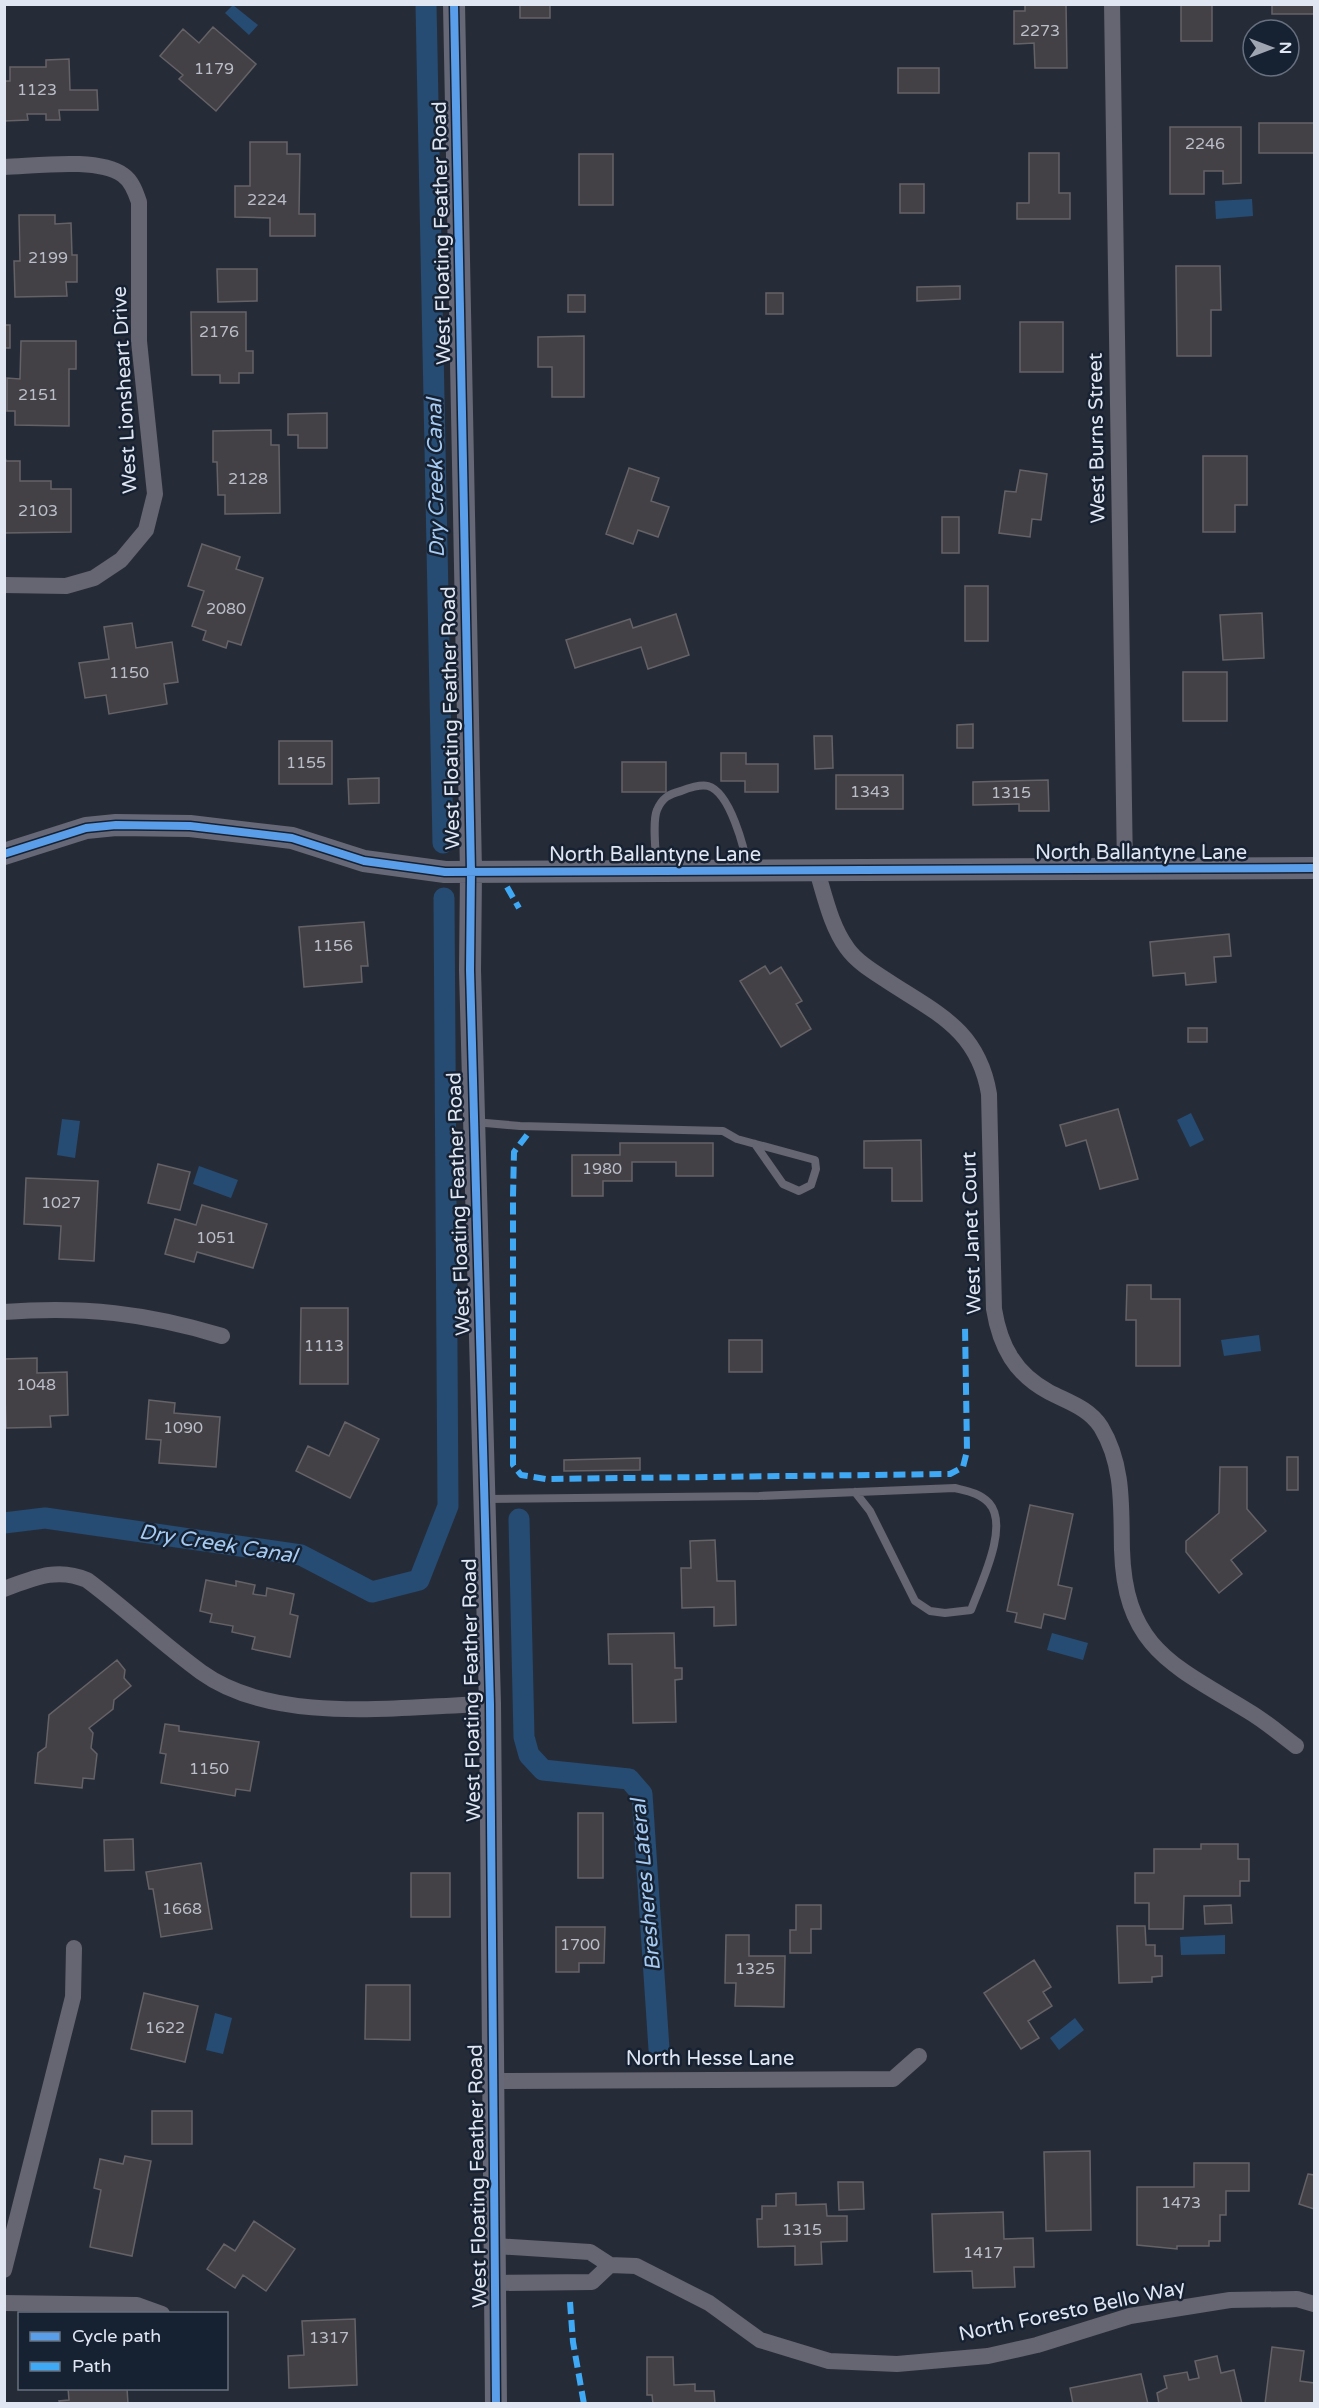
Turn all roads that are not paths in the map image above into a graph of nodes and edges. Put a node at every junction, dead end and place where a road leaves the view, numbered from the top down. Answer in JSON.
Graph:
{"nodes":[{"id":1,"x":454,"y":4,"type":"edge"},
{"id":2,"x":1112,"y":4,"type":"edge"},
{"id":3,"x":4,"y":167,"type":"edge"},
{"id":4,"x":4,"y":585,"type":"edge"},
{"id":5,"x":4,"y":855,"type":"edge"},
{"id":6,"x":1314,"y":868,"type":"edge"},
{"id":7,"x":1125,"y":870,"type":"junction"},
{"id":8,"x":748,"y":871,"type":"junction"},
{"id":9,"x":817,"y":871,"type":"junction"},
{"id":10,"x":471,"y":872,"type":"junction"},
{"id":11,"x":657,"y":872,"type":"junction"},
{"id":12,"x":474,"y":1122,"type":"junction"},
{"id":13,"x":755,"y":1144,"type":"junction"},
{"id":14,"x":4,"y":1312,"type":"edge"},
{"id":15,"x":222,"y":1336,"type":"dead end"},
{"id":16,"x":855,"y":1492,"type":"junction"},
{"id":17,"x":484,"y":1499,"type":"junction"},
{"id":18,"x":4,"y":1589,"type":"edge"},
{"id":19,"x":490,"y":1704,"type":"junction"},
{"id":20,"x":1296,"y":1746,"type":"dead end"},
{"id":21,"x":74,"y":1948,"type":"dead end"},
{"id":22,"x":919,"y":2056,"type":"dead end"},
{"id":23,"x":492,"y":2081,"type":"junction"},
{"id":24,"x":496,"y":2246,"type":"junction"},
{"id":25,"x":610,"y":2265,"type":"junction"},
{"id":26,"x":4,"y":2270,"type":"edge"},
{"id":27,"x":496,"y":2283,"type":"junction"},
{"id":28,"x":4,"y":2303,"type":"edge"},
{"id":29,"x":1314,"y":2304,"type":"edge"},
{"id":30,"x":159,"y":2312,"type":"edge"},
{"id":31,"x":496,"y":2403,"type":"edge"}],
"edges":[{"from":1,"to":10,"type":"main road","name":"West Floating Feather Road"},
{"from":2,"to":7,"type":"street","name":"West Burns Street"},
{"from":3,"to":4,"type":"street","name":"West Lionsheart Drive"},
{"from":5,"to":10,"type":"main road","name":"North Ballantyne Lane"},
{"from":6,"to":7,"type":"main road","name":"North Ballantyne Lane"},
{"from":7,"to":9,"type":"main road","name":"North Ballantyne Lane"},
{"from":8,"to":9,"type":"main road","name":"North Ballantyne Lane"},
{"from":8,"to":11,"type":"main road","name":"North Ballantyne Lane"},
{"from":8,"to":11,"type":"lane"},
{"from":9,"to":20,"type":"street","name":"West Janet Court"},
{"from":10,"to":11,"type":"main road","name":"North Ballantyne Lane"},
{"from":10,"to":12,"type":"main road","name":"West Floating Feather Road"},
{"from":12,"to":13,"type":"lane"},
{"from":12,"to":17,"type":"main road","name":"West Floating Feather Road"},
{"from":13,"to":13,"type":"lane"},
{"from":14,"to":15,"type":"street"},
{"from":16,"to":16,"type":"lane"},
{"from":16,"to":17,"type":"lane"},
{"from":17,"to":19,"type":"main road","name":"West Floating Feather Road"},
{"from":18,"to":19,"type":"street"},
{"from":19,"to":23,"type":"main road","name":"West Floating Feather Road"},
{"from":21,"to":26,"type":"street"},
{"from":22,"to":23,"type":"street","name":"North Hesse Lane"},
{"from":23,"to":24,"type":"main road","name":"West Floating Feather Road"},
{"from":24,"to":25,"type":"street","name":"North Foresto Bello Way"},
{"from":24,"to":27,"type":"main road","name":"West Floating Feather Road"},
{"from":25,"to":27,"type":"street"},
{"from":25,"to":29,"type":"street","name":"North Foresto Bello Way"},
{"from":27,"to":31,"type":"main road","name":"West Floating Feather Road"},
{"from":28,"to":30,"type":"street"}]}
